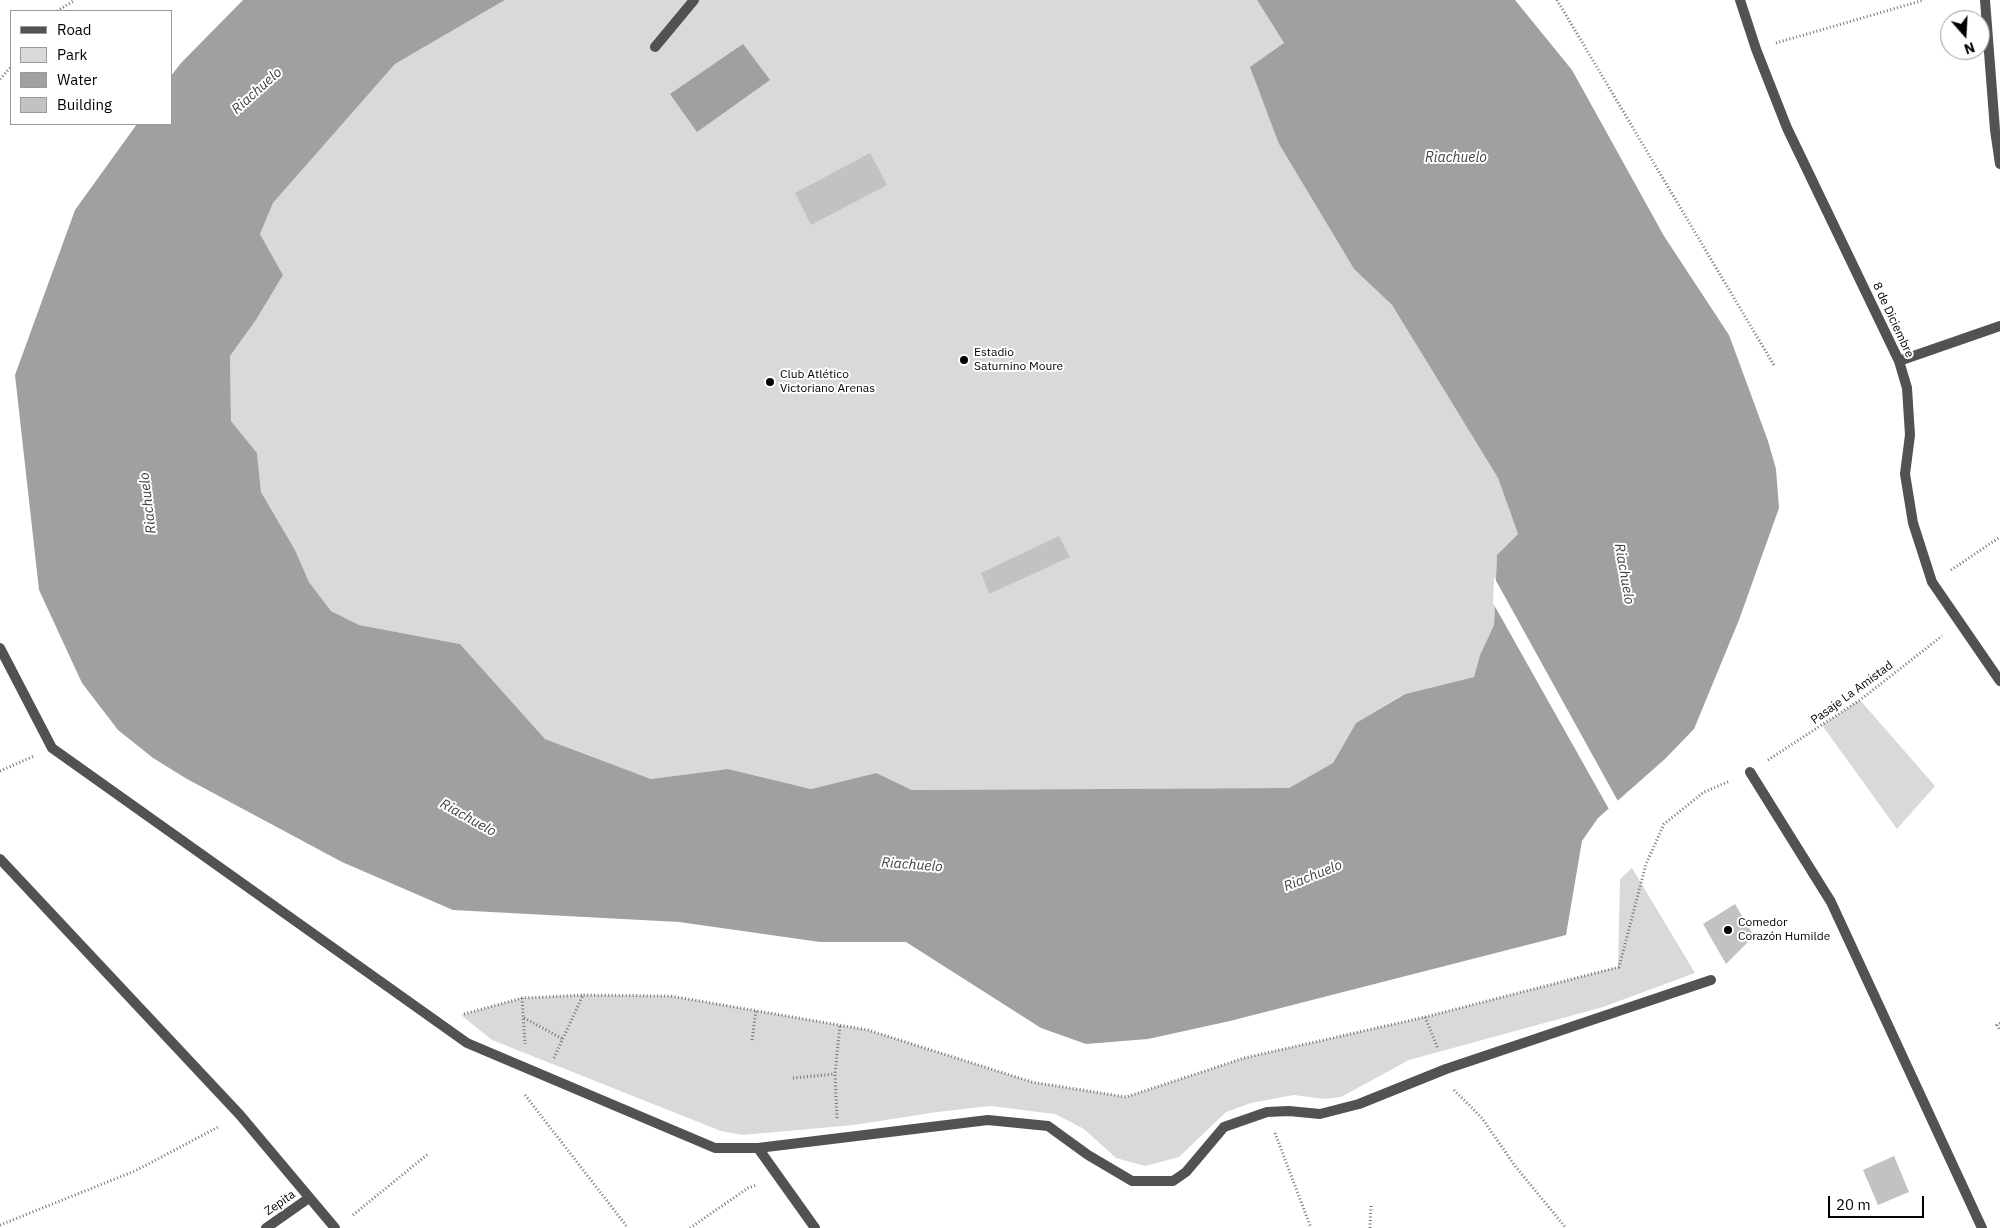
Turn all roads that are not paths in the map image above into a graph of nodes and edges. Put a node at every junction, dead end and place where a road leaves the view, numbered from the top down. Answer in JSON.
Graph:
{"nodes":[{"id":1,"x":694,"y":0,"type":"edge"},
{"id":2,"x":1740,"y":0,"type":"edge"},
{"id":3,"x":1985,"y":0,"type":"edge"},
{"id":4,"x":655,"y":47,"type":"dead end"},
{"id":5,"x":2000,"y":164,"type":"edge"},
{"id":6,"x":2000,"y":326,"type":"edge"},
{"id":7,"x":1899,"y":361,"type":"junction"},
{"id":8,"x":0,"y":648,"type":"edge"},
{"id":9,"x":2000,"y":681,"type":"edge"},
{"id":10,"x":1750,"y":772,"type":"road end"},
{"id":11,"x":0,"y":859,"type":"edge"},
{"id":12,"x":1711,"y":980,"type":"dead end"},
{"id":13,"x":758,"y":1148,"type":"junction"},
{"id":14,"x":309,"y":1198,"type":"junction"},
{"id":15,"x":266,"y":1228,"type":"edge"},
{"id":16,"x":335,"y":1228,"type":"edge"},
{"id":17,"x":815,"y":1228,"type":"edge"},
{"id":18,"x":1982,"y":1228,"type":"edge"}],
"edges":[{"from":1,"to":4,"type":"street"},
{"from":2,"to":7,"type":"street","name":"8 de Diciembre"},
{"from":3,"to":5,"type":"street"},
{"from":6,"to":7,"type":"street"},
{"from":7,"to":9,"type":"street","name":"8 de Diciembre"},
{"from":8,"to":13,"type":"street"},
{"from":10,"to":18,"type":"street"},
{"from":11,"to":14,"type":"street"},
{"from":12,"to":13,"type":"street"},
{"from":13,"to":17,"type":"street"},
{"from":14,"to":15,"type":"street","name":"Zepita"},
{"from":14,"to":16,"type":"street"}]}
